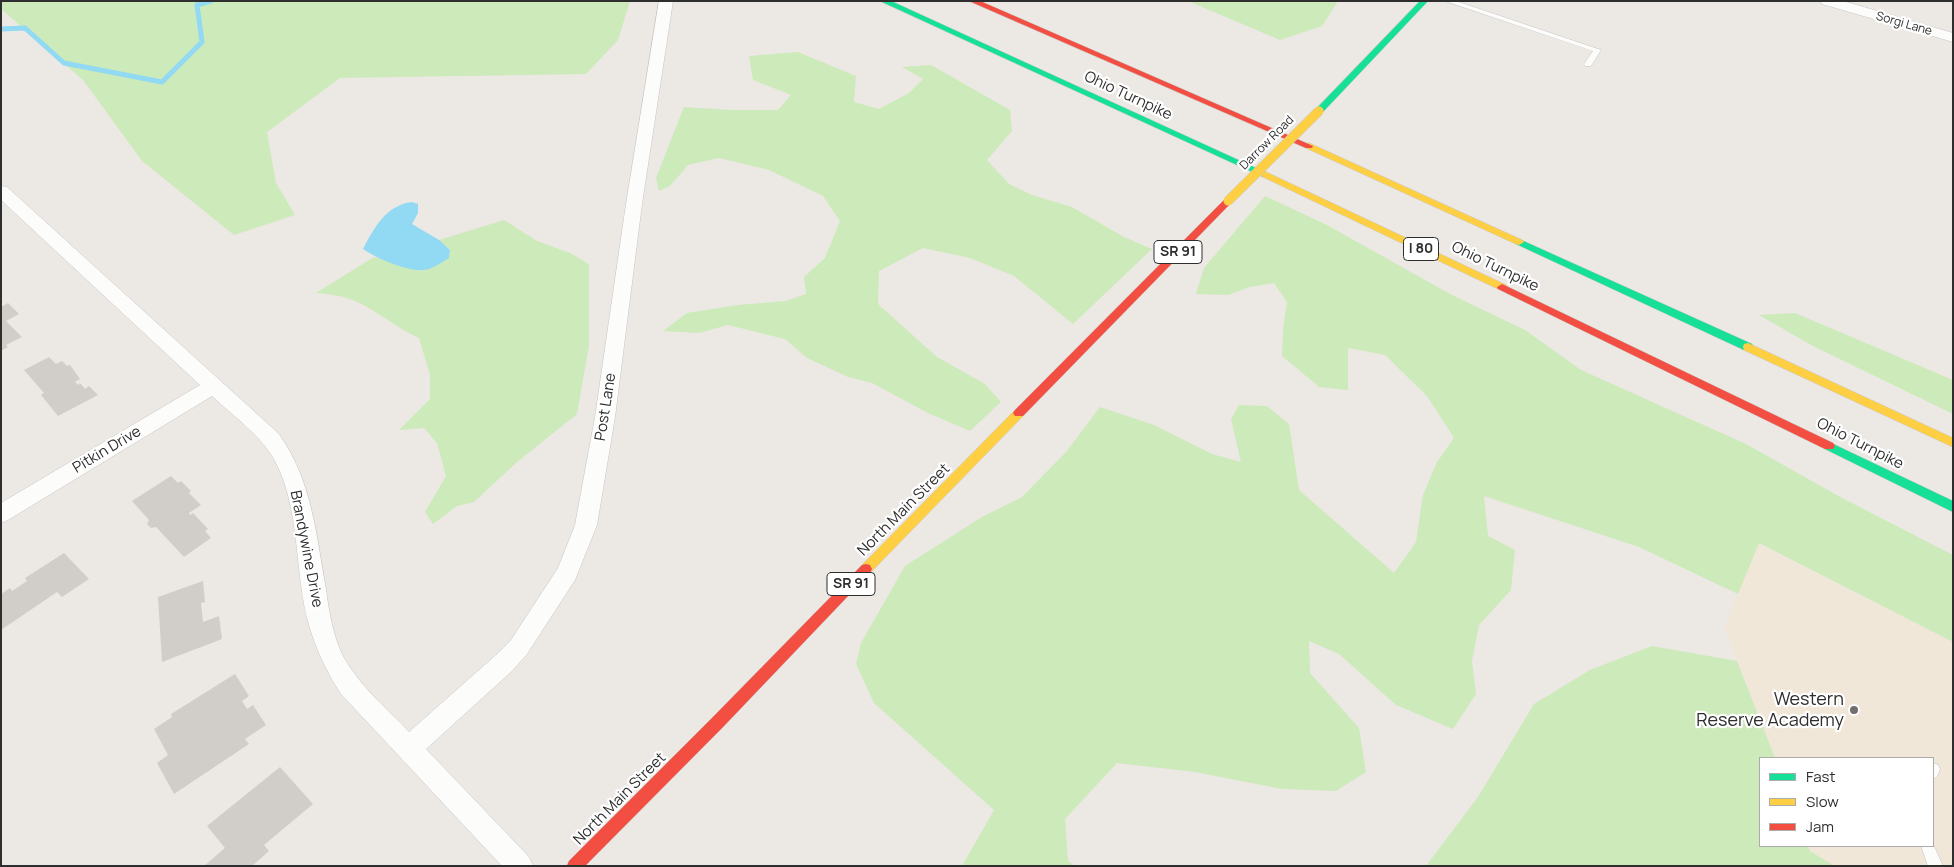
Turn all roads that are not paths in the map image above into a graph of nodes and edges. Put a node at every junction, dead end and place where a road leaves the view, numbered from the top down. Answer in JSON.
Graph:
{"nodes":[{"id":1,"x":666,"y":1,"type":"edge"},
{"id":2,"x":884,"y":1,"type":"edge"},
{"id":3,"x":973,"y":1,"type":"edge"},
{"id":4,"x":1424,"y":1,"type":"edge"},
{"id":5,"x":1448,"y":1,"type":"edge"},
{"id":6,"x":1827,"y":1,"type":"edge"},
{"id":7,"x":1953,"y":38,"type":"edge"},
{"id":8,"x":1588,"y":64,"type":"dead end"},
{"id":9,"x":1,"y":191,"type":"edge"},
{"id":10,"x":1127,"y":302,"type":"joint"},
{"id":11,"x":213,"y":386,"type":"junction"},
{"id":12,"x":1953,"y":443,"type":"edge"},
{"id":13,"x":1953,"y":508,"type":"edge"},
{"id":14,"x":1,"y":514,"type":"edge"},
{"id":15,"x":408,"y":749,"type":"junction"},
{"id":16,"x":1927,"y":847,"type":"edge"},
{"id":17,"x":520,"y":866,"type":"edge"},
{"id":18,"x":574,"y":866,"type":"edge"},
{"id":19,"x":1936,"y":866,"type":"edge"}],
"edges":[{"from":1,"to":15,"type":"street","name":"Post Lane"},
{"from":2,"to":13,"type":"main road","name":"Ohio Turnpike","number":"I 80"},
{"from":3,"to":12,"type":"main road","name":"Ohio Turnpike"},
{"from":4,"to":10,"type":"main road","name":"Darrow Road","number":"SR 91","bridge":true},
{"from":5,"to":8,"type":"lane"},
{"from":6,"to":7,"type":"street","name":"Sorgi Lane"},
{"from":9,"to":11,"type":"street","name":"Brandywine Drive"},
{"from":10,"to":18,"type":"main road","name":"North Main Street","number":"SR 91"},
{"from":11,"to":14,"type":"street","name":"Pitkin Drive"},
{"from":11,"to":15,"type":"street","name":"Brandywine Drive"},
{"from":15,"to":17,"type":"street","name":"Brandywine Drive"},
{"from":16,"to":19,"type":"lane"}]}
